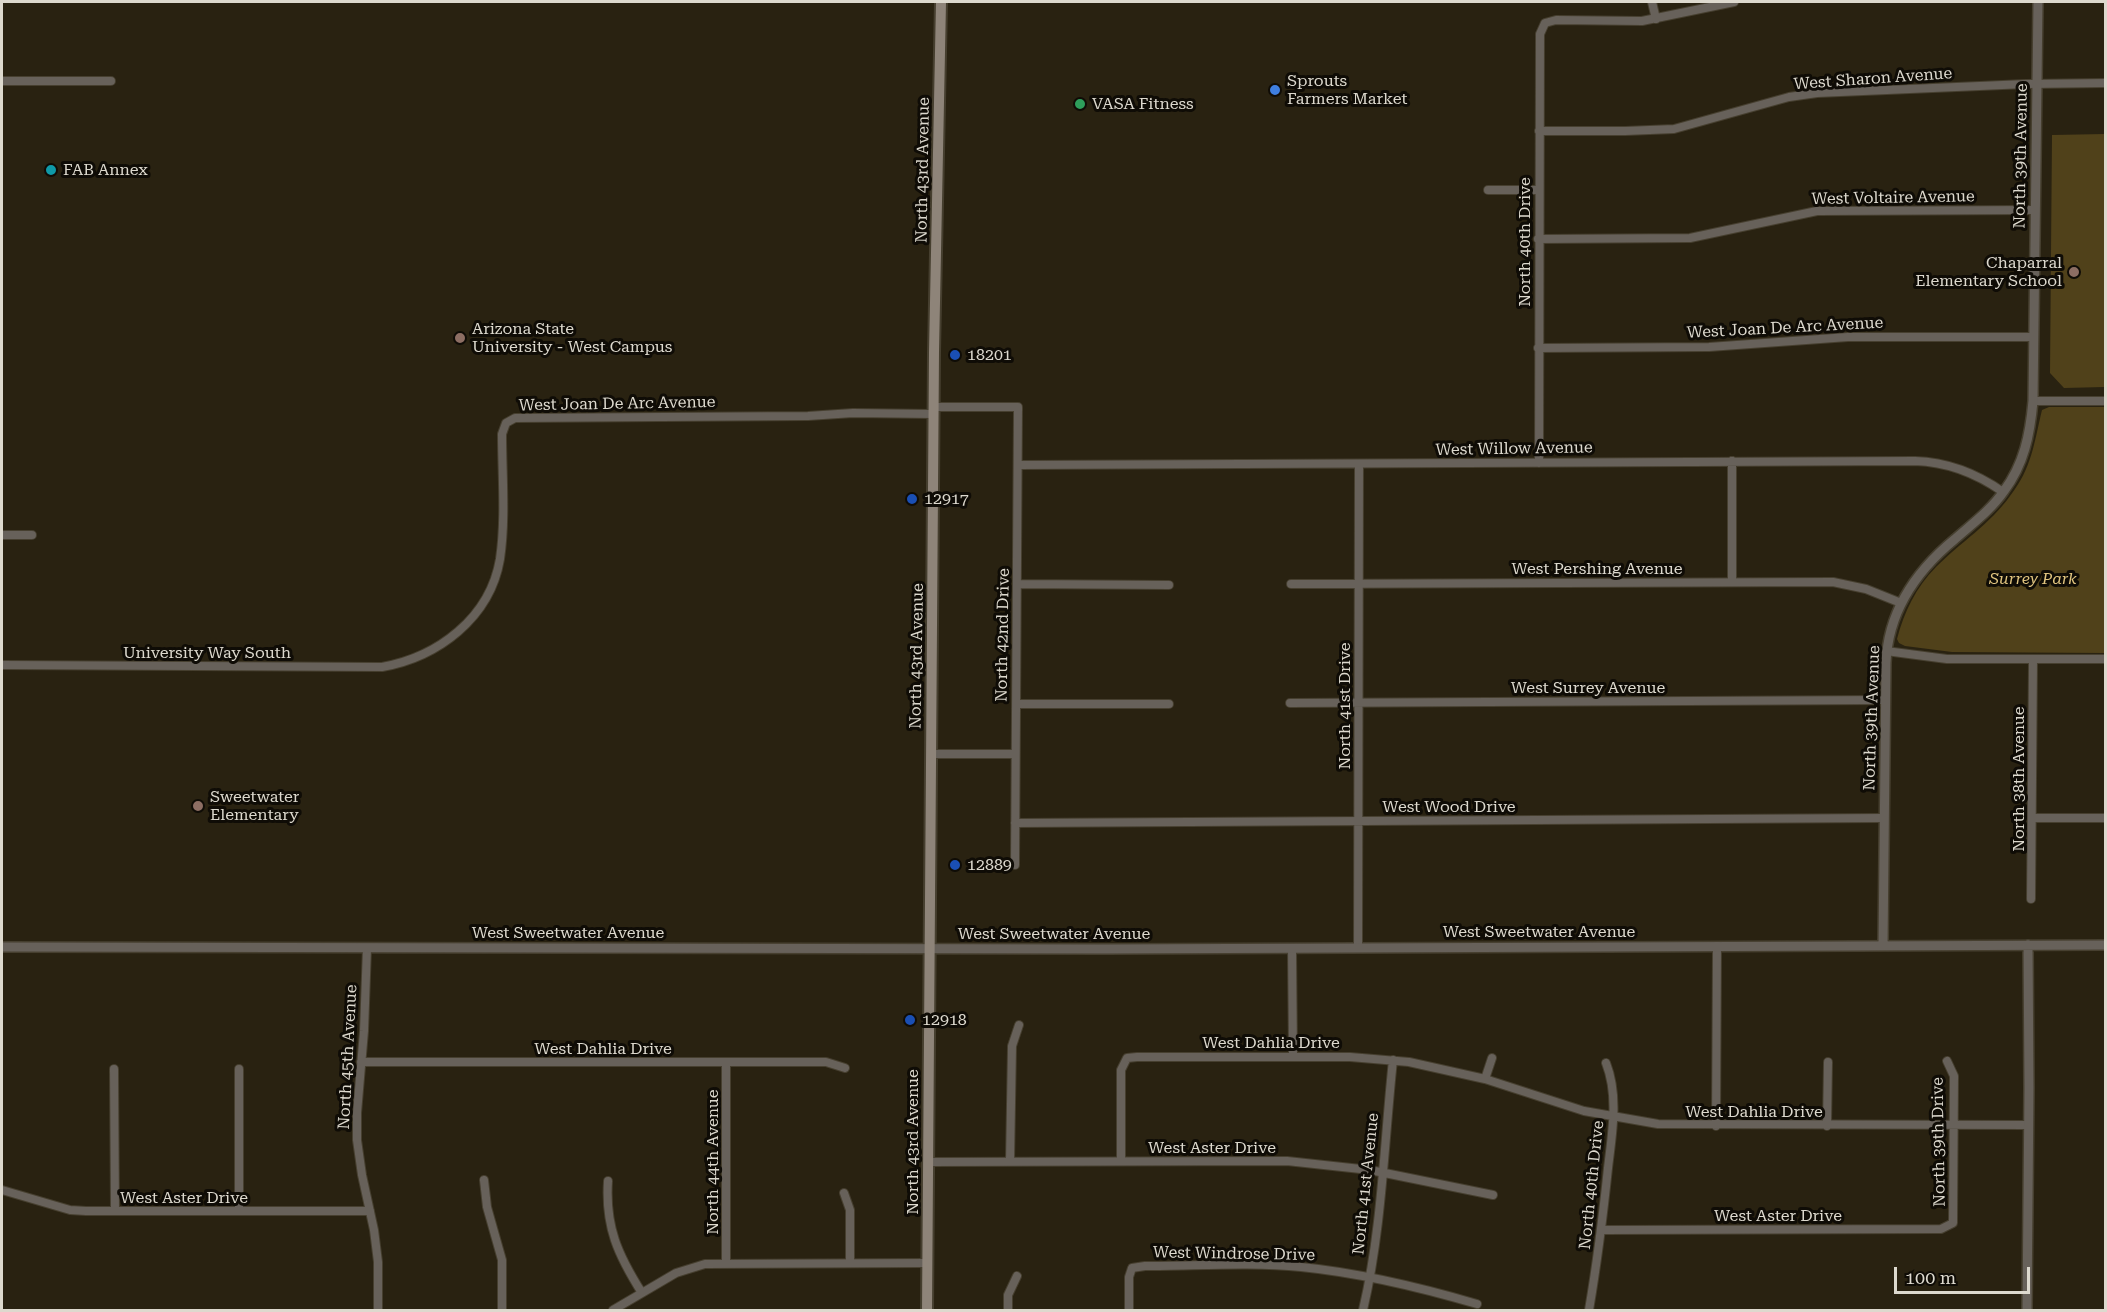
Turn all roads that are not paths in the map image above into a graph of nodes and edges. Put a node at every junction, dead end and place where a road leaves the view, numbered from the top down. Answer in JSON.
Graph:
{"nodes":[{"id":1,"x":941,"y":2,"type":"edge"},
{"id":2,"x":1652,"y":2,"type":"edge"},
{"id":3,"x":1734,"y":2,"type":"edge"},
{"id":4,"x":2038,"y":2,"type":"edge"},
{"id":5,"x":1656,"y":19,"type":"junction"},
{"id":6,"x":2,"y":81,"type":"edge"},
{"id":7,"x":111,"y":81,"type":"dead end"},
{"id":8,"x":2106,"y":83,"type":"edge"},
{"id":9,"x":2037,"y":84,"type":"junction"},
{"id":10,"x":1539,"y":131,"type":"junction"},
{"id":11,"x":1488,"y":190,"type":"dead end"},
{"id":12,"x":1539,"y":190,"type":"junction"},
{"id":13,"x":2035,"y":210,"type":"junction"},
{"id":14,"x":1538,"y":240,"type":"junction"},
{"id":15,"x":2034,"y":337,"type":"junction"},
{"id":16,"x":1538,"y":348,"type":"junction"},
{"id":17,"x":2033,"y":401,"type":"junction"},
{"id":18,"x":2106,"y":401,"type":"edge"},
{"id":19,"x":1018,"y":407,"type":"joint"},
{"id":20,"x":934,"y":410,"type":"junction"},
{"id":21,"x":1732,"y":461,"type":"junction"},
{"id":22,"x":1539,"y":463,"type":"junction"},
{"id":23,"x":1359,"y":464,"type":"junction"},
{"id":24,"x":1018,"y":465,"type":"junction"},
{"id":25,"x":2003,"y":492,"type":"junction"},
{"id":26,"x":2,"y":535,"type":"edge"},
{"id":27,"x":32,"y":535,"type":"dead end"},
{"id":28,"x":1732,"y":582,"type":"junction"},
{"id":29,"x":1017,"y":584,"type":"junction"},
{"id":30,"x":1291,"y":584,"type":"dead end"},
{"id":31,"x":1359,"y":584,"type":"junction"},
{"id":32,"x":1169,"y":585,"type":"dead end"},
{"id":33,"x":1901,"y":603,"type":"junction"},
{"id":34,"x":1886,"y":651,"type":"junction"},
{"id":35,"x":2106,"y":659,"type":"edge"},
{"id":36,"x":412,"y":660,"type":"joint"},
{"id":37,"x":2033,"y":660,"type":"junction"},
{"id":38,"x":2,"y":665,"type":"edge"},
{"id":39,"x":1885,"y":700,"type":"junction"},
{"id":40,"x":1358,"y":703,"type":"junction"},
{"id":41,"x":1016,"y":704,"type":"junction"},
{"id":42,"x":1169,"y":704,"type":"dead end"},
{"id":43,"x":1290,"y":704,"type":"dead end"},
{"id":44,"x":931,"y":753,"type":"junction"},
{"id":45,"x":1015,"y":754,"type":"junction"},
{"id":46,"x":1884,"y":818,"type":"junction"},
{"id":47,"x":2032,"y":818,"type":"junction"},
{"id":48,"x":2106,"y":818,"type":"edge"},
{"id":49,"x":1358,"y":821,"type":"junction"},
{"id":50,"x":1015,"y":823,"type":"junction"},
{"id":51,"x":1014,"y":865,"type":"dead end"},
{"id":52,"x":2031,"y":899,"type":"dead end"},
{"id":53,"x":2028,"y":945,"type":"junction"},
{"id":54,"x":2106,"y":945,"type":"edge"},
{"id":55,"x":1718,"y":946,"type":"junction"},
{"id":56,"x":1883,"y":946,"type":"junction"},
{"id":57,"x":2,"y":947,"type":"edge"},
{"id":58,"x":367,"y":948,"type":"junction"},
{"id":59,"x":1358,"y":948,"type":"junction"},
{"id":60,"x":929,"y":949,"type":"junction"},
{"id":61,"x":1292,"y":949,"type":"junction"},
{"id":62,"x":1019,"y":1025,"type":"dead end"},
{"id":63,"x":1293,"y":1057,"type":"junction"},
{"id":64,"x":1492,"y":1058,"type":"dead end"},
{"id":65,"x":1393,"y":1060,"type":"junction"},
{"id":66,"x":1947,"y":1061,"type":"dead end"},
{"id":67,"x":361,"y":1062,"type":"junction"},
{"id":68,"x":726,"y":1062,"type":"junction"},
{"id":69,"x":1828,"y":1062,"type":"dead end"},
{"id":70,"x":1606,"y":1063,"type":"dead end"},
{"id":71,"x":845,"y":1068,"type":"dead end"},
{"id":72,"x":114,"y":1069,"type":"dead end"},
{"id":73,"x":238,"y":1069,"type":"dead end"},
{"id":74,"x":1485,"y":1079,"type":"junction"},
{"id":75,"x":1613,"y":1118,"type":"junction"},
{"id":76,"x":1954,"y":1125,"type":"junction"},
{"id":77,"x":2029,"y":1125,"type":"junction"},
{"id":78,"x":1716,"y":1126,"type":"junction"},
{"id":79,"x":1827,"y":1126,"type":"junction"},
{"id":80,"x":1121,"y":1161,"type":"junction"},
{"id":81,"x":928,"y":1162,"type":"junction"},
{"id":82,"x":1010,"y":1162,"type":"junction"},
{"id":83,"x":1382,"y":1172,"type":"junction"},
{"id":84,"x":484,"y":1180,"type":"dead end"},
{"id":85,"x":608,"y":1181,"type":"dead end"},
{"id":86,"x":2,"y":1190,"type":"edge"},
{"id":87,"x":844,"y":1193,"type":"dead end"},
{"id":88,"x":1493,"y":1195,"type":"dead end"},
{"id":89,"x":115,"y":1211,"type":"junction"},
{"id":90,"x":239,"y":1211,"type":"junction"},
{"id":91,"x":370,"y":1211,"type":"junction"},
{"id":92,"x":1953,"y":1223,"type":"joint"},
{"id":93,"x":1602,"y":1230,"type":"junction"},
{"id":94,"x":726,"y":1263,"type":"junction"},
{"id":95,"x":850,"y":1263,"type":"junction"},
{"id":96,"x":927,"y":1263,"type":"junction"},
{"id":97,"x":1017,"y":1275,"type":"dead end"},
{"id":98,"x":1370,"y":1278,"type":"junction"},
{"id":99,"x":642,"y":1293,"type":"junction"},
{"id":100,"x":1477,"y":1304,"type":"dead end"},
{"id":101,"x":378,"y":1311,"type":"edge"},
{"id":102,"x":502,"y":1311,"type":"edge"},
{"id":103,"x":613,"y":1311,"type":"edge"},
{"id":104,"x":927,"y":1311,"type":"edge"},
{"id":105,"x":1008,"y":1311,"type":"edge"},
{"id":106,"x":1129,"y":1311,"type":"edge"},
{"id":107,"x":1363,"y":1311,"type":"edge"},
{"id":108,"x":1589,"y":1311,"type":"edge"},
{"id":109,"x":2026,"y":1311,"type":"edge"}],
"edges":[{"from":1,"to":20,"type":"main road","name":"North 43rd Avenue"},
{"from":2,"to":5,"type":"street"},
{"from":3,"to":5,"type":"street"},
{"from":4,"to":9,"type":"street","name":"North 39th Avenue"},
{"from":5,"to":10,"type":"street","name":"North 40th Drive"},
{"from":6,"to":7,"type":"street"},
{"from":8,"to":9,"type":"street","name":"West Sharon Avenue"},
{"from":9,"to":10,"type":"street","name":"West Sharon Avenue"},
{"from":9,"to":13,"type":"street","name":"North 39th Avenue"},
{"from":10,"to":12,"type":"street","name":"North 40th Drive"},
{"from":11,"to":12,"type":"street"},
{"from":12,"to":14,"type":"street","name":"North 40th Drive"},
{"from":13,"to":14,"type":"street","name":"West Voltaire Avenue"},
{"from":13,"to":15,"type":"street","name":"North 39th Avenue"},
{"from":14,"to":16,"type":"street","name":"North 40th Drive"},
{"from":15,"to":16,"type":"street","name":"West Joan De Arc Avenue"},
{"from":15,"to":17,"type":"street","name":"North 39th Avenue"},
{"from":16,"to":22,"type":"street","name":"North 40th Drive"},
{"from":17,"to":18,"type":"street"},
{"from":17,"to":25,"type":"street","name":"North 39th Avenue"},
{"from":19,"to":20,"type":"street","name":"West Joan De Arc Avenue"},
{"from":19,"to":24,"type":"street","name":"North 42nd Drive"},
{"from":20,"to":36,"type":"street","name":"West Joan De Arc Avenue"},
{"from":20,"to":44,"type":"main road","name":"North 43rd Avenue"},
{"from":21,"to":22,"type":"street","name":"West Willow Avenue"},
{"from":21,"to":25,"type":"street","name":"West Willow Avenue"},
{"from":21,"to":28,"type":"street"},
{"from":22,"to":23,"type":"street","name":"West Willow Avenue"},
{"from":23,"to":24,"type":"street","name":"West Willow Avenue"},
{"from":23,"to":31,"type":"street","name":"North 41st Drive"},
{"from":24,"to":29,"type":"street","name":"North 42nd Drive"},
{"from":25,"to":33,"type":"street","name":"North 39th Avenue"},
{"from":26,"to":27,"type":"street"},
{"from":28,"to":31,"type":"street","name":"West Pershing Avenue"},
{"from":28,"to":33,"type":"street","name":"West Pershing Avenue"},
{"from":29,"to":32,"type":"street"},
{"from":29,"to":41,"type":"street","name":"North 42nd Drive"},
{"from":30,"to":31,"type":"street","name":"West Pershing Avenue"},
{"from":31,"to":40,"type":"street","name":"North 41st Drive"},
{"from":33,"to":34,"type":"street","name":"North 39th Avenue"},
{"from":34,"to":37,"type":"street"},
{"from":34,"to":39,"type":"street","name":"North 39th Avenue"},
{"from":35,"to":37,"type":"street"},
{"from":36,"to":38,"type":"street","name":"University Way South"},
{"from":37,"to":47,"type":"street","name":"North 38th Avenue"},
{"from":39,"to":40,"type":"street","name":"West Surrey Avenue"},
{"from":39,"to":46,"type":"street","name":"North 39th Avenue"},
{"from":40,"to":43,"type":"street","name":"West Surrey Avenue"},
{"from":40,"to":49,"type":"street","name":"North 41st Drive"},
{"from":41,"to":42,"type":"street"},
{"from":41,"to":45,"type":"street","name":"North 42nd Drive"},
{"from":44,"to":45,"type":"street"},
{"from":44,"to":60,"type":"main road","name":"North 43rd Avenue"},
{"from":45,"to":50,"type":"street","name":"North 42nd Drive"},
{"from":46,"to":49,"type":"street","name":"West Wood Drive"},
{"from":46,"to":56,"type":"street","name":"North 39th Avenue"},
{"from":47,"to":48,"type":"street"},
{"from":47,"to":52,"type":"street","name":"North 38th Avenue"},
{"from":49,"to":50,"type":"street","name":"West Wood Drive"},
{"from":49,"to":59,"type":"street","name":"North 41st Drive"},
{"from":50,"to":51,"type":"street","name":"North 42nd Drive"},
{"from":53,"to":54,"type":"street","name":"West Sweetwater Avenue"},
{"from":53,"to":56,"type":"street","name":"West Sweetwater Avenue"},
{"from":53,"to":77,"type":"street"},
{"from":55,"to":56,"type":"street","name":"West Sweetwater Avenue"},
{"from":55,"to":59,"type":"street","name":"West Sweetwater Avenue"},
{"from":55,"to":78,"type":"street"},
{"from":57,"to":58,"type":"street","name":"West Sweetwater Avenue"},
{"from":58,"to":60,"type":"street","name":"West Sweetwater Avenue"},
{"from":58,"to":67,"type":"street","name":"North 45th Avenue"},
{"from":59,"to":61,"type":"street","name":"West Sweetwater Avenue"},
{"from":60,"to":61,"type":"street","name":"West Sweetwater Avenue"},
{"from":60,"to":81,"type":"main road","name":"North 43rd Avenue"},
{"from":61,"to":63,"type":"street"},
{"from":62,"to":82,"type":"street"},
{"from":63,"to":65,"type":"street","name":"West Dahlia Drive"},
{"from":63,"to":80,"type":"street","name":"West Dahlia Drive"},
{"from":64,"to":74,"type":"street"},
{"from":65,"to":74,"type":"street","name":"West Dahlia Drive"},
{"from":65,"to":83,"type":"street","name":"North 41st Avenue"},
{"from":66,"to":76,"type":"street","name":"North 39th Drive"},
{"from":67,"to":68,"type":"street","name":"West Dahlia Drive"},
{"from":67,"to":91,"type":"street","name":"North 45th Avenue"},
{"from":68,"to":71,"type":"street","name":"West Dahlia Drive"},
{"from":68,"to":94,"type":"street","name":"North 44th Avenue"},
{"from":69,"to":79,"type":"street"},
{"from":70,"to":75,"type":"street","name":"North 40th Drive"},
{"from":72,"to":89,"type":"street"},
{"from":73,"to":90,"type":"street"},
{"from":74,"to":75,"type":"street","name":"West Dahlia Drive"},
{"from":75,"to":78,"type":"street","name":"West Dahlia Drive"},
{"from":75,"to":93,"type":"street","name":"North 40th Drive"},
{"from":76,"to":77,"type":"street","name":"West Dahlia Drive"},
{"from":76,"to":79,"type":"street","name":"West Dahlia Drive"},
{"from":76,"to":92,"type":"street","name":"North 39th Drive"},
{"from":77,"to":109,"type":"street"},
{"from":78,"to":79,"type":"street","name":"West Dahlia Drive"},
{"from":80,"to":82,"type":"street","name":"West Aster Drive"},
{"from":80,"to":83,"type":"street","name":"West Aster Drive"},
{"from":81,"to":82,"type":"street","name":"West Aster Drive"},
{"from":81,"to":96,"type":"main road","name":"North 43rd Avenue"},
{"from":83,"to":88,"type":"street","name":"West Aster Drive"},
{"from":83,"to":98,"type":"street","name":"North 41st Avenue"},
{"from":84,"to":102,"type":"street"},
{"from":85,"to":99,"type":"street"},
{"from":86,"to":89,"type":"street","name":"West Aster Drive"},
{"from":87,"to":95,"type":"street"},
{"from":89,"to":90,"type":"street","name":"West Aster Drive"},
{"from":90,"to":91,"type":"street","name":"West Aster Drive"},
{"from":91,"to":101,"type":"street","name":"North 45th Avenue"},
{"from":92,"to":93,"type":"street","name":"West Aster Drive"},
{"from":93,"to":108,"type":"street","name":"North 40th Drive"},
{"from":94,"to":95,"type":"street"},
{"from":94,"to":99,"type":"street"},
{"from":95,"to":96,"type":"street"},
{"from":96,"to":104,"type":"main road","name":"North 43rd Avenue"},
{"from":97,"to":105,"type":"street"},
{"from":98,"to":100,"type":"street","name":"West Windrose Drive"},
{"from":98,"to":106,"type":"street","name":"West Windrose Drive"},
{"from":98,"to":107,"type":"street","name":"North 41st Avenue"},
{"from":99,"to":103,"type":"street"}]}
